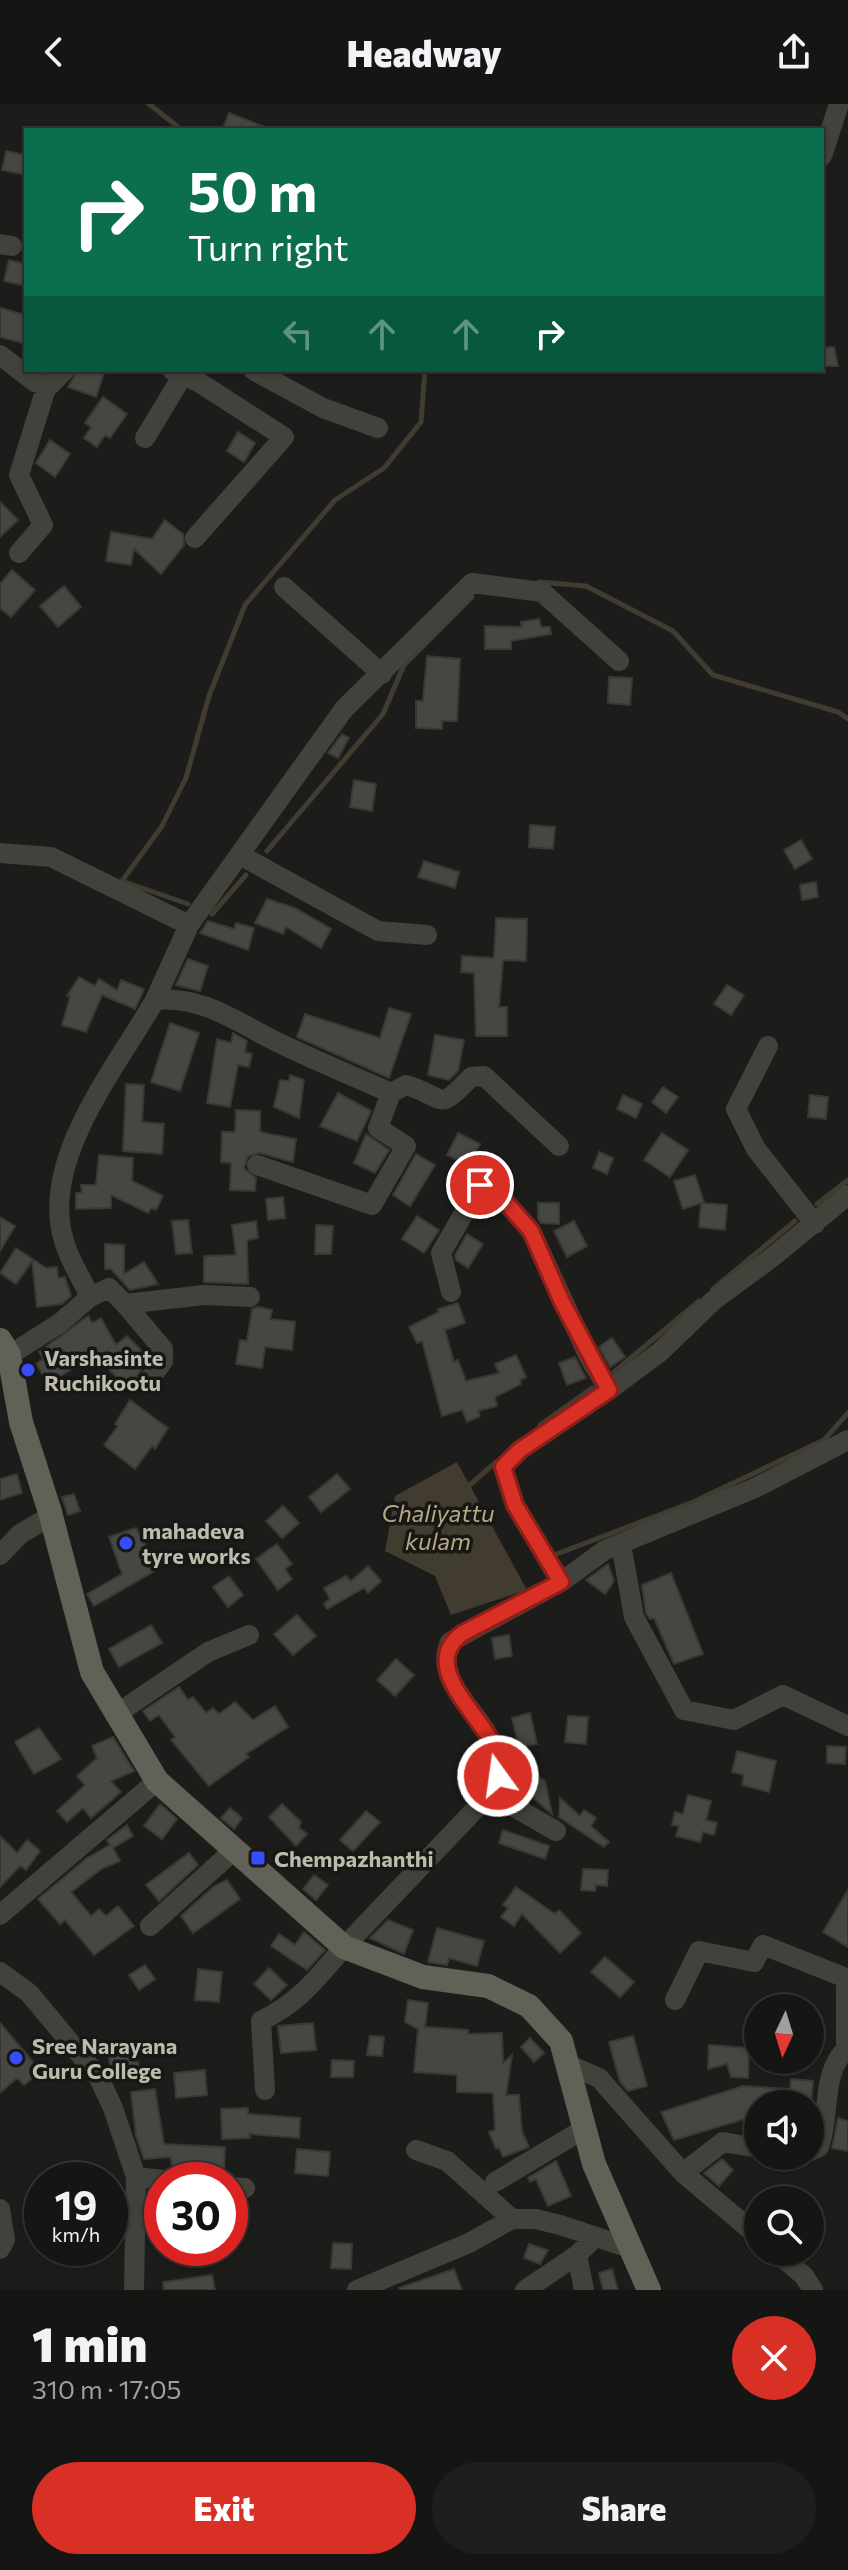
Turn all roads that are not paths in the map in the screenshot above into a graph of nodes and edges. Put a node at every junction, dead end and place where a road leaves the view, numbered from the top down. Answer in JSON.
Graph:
{"nodes":[{"id":1,"x":839,"y":104,"type":"edge"},
{"id":2,"x":824,"y":150,"type":"edge"},
{"id":3,"x":0,"y":355,"type":"edge"},
{"id":4,"x":64,"y":372,"type":"edge"},
{"id":5,"x":257,"y":372,"type":"edge"},
{"id":6,"x":190,"y":375,"type":"edge"},
{"id":7,"x":47,"y":385,"type":"junction"},
{"id":8,"x":378,"y":428,"type":"dead end"},
{"id":9,"x":145,"y":438,"type":"dead end"},
{"id":10,"x":195,"y":538,"type":"dead end"},
{"id":11,"x":19,"y":553,"type":"dead end"},
{"id":12,"x":284,"y":587,"type":"dead end"},
{"id":13,"x":619,"y":661,"type":"dead end"},
{"id":14,"x":382,"y":674,"type":"junction"},
{"id":15,"x":0,"y":853,"type":"edge"},
{"id":16,"x":240,"y":855,"type":"junction"},
{"id":17,"x":189,"y":925,"type":"junction"},
{"id":18,"x":427,"y":935,"type":"dead end"},
{"id":19,"x":155,"y":1000,"type":"junction"},
{"id":20,"x":768,"y":1046,"type":"dead end"},
{"id":21,"x":391,"y":1093,"type":"junction"},
{"id":22,"x":559,"y":1146,"type":"dead end"},
{"id":23,"x":257,"y":1165,"type":"dead end"},
{"id":24,"x":848,"y":1195,"type":"edge"},
{"id":25,"x":815,"y":1224,"type":"junction"},
{"id":26,"x":451,"y":1292,"type":"dead end"},
{"id":27,"x":90,"y":1297,"type":"junction"},
{"id":28,"x":250,"y":1297,"type":"dead end"},
{"id":29,"x":125,"y":1304,"type":"junction"},
{"id":30,"x":3,"y":1352,"type":"edge"},
{"id":31,"x":150,"y":1379,"type":"dead end"},
{"id":32,"x":609,"y":1390,"type":"junction"},
{"id":33,"x":848,"y":1440,"type":"edge"},
{"id":34,"x":51,"y":1516,"type":"junction"},
{"id":35,"x":621,"y":1544,"type":"junction"},
{"id":36,"x":0,"y":1555,"type":"edge"},
{"id":37,"x":561,"y":1582,"type":"junction"},
{"id":38,"x":249,"y":1635,"type":"dead end"},
{"id":39,"x":115,"y":1715,"type":"junction"},
{"id":40,"x":848,"y":1726,"type":"edge"},
{"id":41,"x":157,"y":1781,"type":"junction"},
{"id":42,"x":488,"y":1792,"type":"junction"},
{"id":43,"x":556,"y":1831,"type":"dead end"},
{"id":44,"x":233,"y":1851,"type":"junction"},
{"id":45,"x":0,"y":1915,"type":"edge"},
{"id":46,"x":150,"y":1926,"type":"dead end"},
{"id":47,"x":344,"y":1947,"type":"junction"},
{"id":48,"x":0,"y":1972,"type":"edge"},
{"id":49,"x":675,"y":2000,"type":"dead end"},
{"id":50,"x":847,"y":2048,"type":"edge"},
{"id":51,"x":569,"y":2065,"type":"junction"},
{"id":52,"x":265,"y":2090,"type":"dead end"},
{"id":53,"x":824,"y":2121,"type":"edge"},
{"id":54,"x":584,"y":2129,"type":"junction"},
{"id":55,"x":744,"y":2146,"type":"edge"},
{"id":56,"x":416,"y":2150,"type":"dead end"},
{"id":57,"x":683,"y":2173,"type":"junction"},
{"id":58,"x":136,"y":2177,"type":"junction"},
{"id":59,"x":144,"y":2178,"type":"edge"},
{"id":60,"x":495,"y":2182,"type":"dead end"},
{"id":61,"x":0,"y":2209,"type":"edge"},
{"id":62,"x":512,"y":2219,"type":"junction"},
{"id":63,"x":744,"y":2224,"type":"edge"},
{"id":64,"x":594,"y":2238,"type":"junction"},
{"id":65,"x":630,"y":2248,"type":"junction"},
{"id":66,"x":0,"y":2249,"type":"edge"},
{"id":67,"x":577,"y":2255,"type":"junction"},
{"id":68,"x":792,"y":2266,"type":"edge"},
{"id":69,"x":126,"y":2290,"type":"edge"},
{"id":70,"x":134,"y":2290,"type":"edge"},
{"id":71,"x":357,"y":2290,"type":"edge"},
{"id":72,"x":525,"y":2290,"type":"edge"},
{"id":73,"x":584,"y":2290,"type":"edge"},
{"id":74,"x":649,"y":2290,"type":"edge"},
{"id":75,"x":813,"y":2290,"type":"edge"}],
"edges":[{"from":1,"to":2,"type":"street"},
{"from":3,"to":7,"type":"street"},
{"from":4,"to":7,"type":"street"},
{"from":5,"to":8,"type":"street"},
{"from":6,"to":9,"type":"street"},
{"from":6,"to":10,"type":"street"},
{"from":7,"to":11,"type":"street"},
{"from":12,"to":14,"type":"street"},
{"from":13,"to":14,"type":"street"},
{"from":14,"to":16,"type":"street"},
{"from":15,"to":17,"type":"street"},
{"from":16,"to":17,"type":"street"},
{"from":16,"to":18,"type":"street"},
{"from":17,"to":19,"type":"street"},
{"from":19,"to":21,"type":"street"},
{"from":19,"to":27,"type":"street"},
{"from":20,"to":25,"type":"street"},
{"from":21,"to":22,"type":"street"},
{"from":21,"to":23,"type":"street"},
{"from":24,"to":25,"type":"street"},
{"from":25,"to":32,"type":"street"},
{"from":26,"to":32,"type":"street"},
{"from":27,"to":29,"type":"street"},
{"from":27,"to":30,"type":"street"},
{"from":28,"to":29,"type":"street"},
{"from":29,"to":31,"type":"street"},
{"from":30,"to":34,"type":"main road"},
{"from":32,"to":37,"type":"street"},
{"from":33,"to":35,"type":"street"},
{"from":34,"to":36,"type":"street"},
{"from":34,"to":39,"type":"main road"},
{"from":35,"to":37,"type":"street"},
{"from":35,"to":40,"type":"street"},
{"from":37,"to":42,"type":"street"},
{"from":38,"to":39,"type":"street"},
{"from":39,"to":41,"type":"main road"},
{"from":41,"to":44,"type":"main road"},
{"from":41,"to":45,"type":"street"},
{"from":42,"to":43,"type":"street"},
{"from":42,"to":47,"type":"street"},
{"from":44,"to":46,"type":"street"},
{"from":44,"to":47,"type":"main road"},
{"from":47,"to":51,"type":"main road"},
{"from":47,"to":52,"type":"street"},
{"from":48,"to":58,"type":"street"},
{"from":49,"to":50,"type":"street"},
{"from":50,"to":53,"type":"street"},
{"from":51,"to":54,"type":"main road"},
{"from":51,"to":57,"type":"street"},
{"from":54,"to":60,"type":"street"},
{"from":54,"to":65,"type":"main road"},
{"from":55,"to":57,"type":"street"},
{"from":56,"to":62,"type":"street"},
{"from":57,"to":63,"type":"street"},
{"from":58,"to":59,"type":"street"},
{"from":58,"to":70,"type":"street"},
{"from":61,"to":66,"type":"street"},
{"from":62,"to":64,"type":"street"},
{"from":62,"to":71,"type":"street"},
{"from":64,"to":65,"type":"street"},
{"from":64,"to":67,"type":"street"},
{"from":65,"to":74,"type":"main road"},
{"from":67,"to":72,"type":"street"},
{"from":67,"to":73,"type":"street"},
{"from":68,"to":75,"type":"street"},
{"from":69,"to":70,"type":"street"}]}
